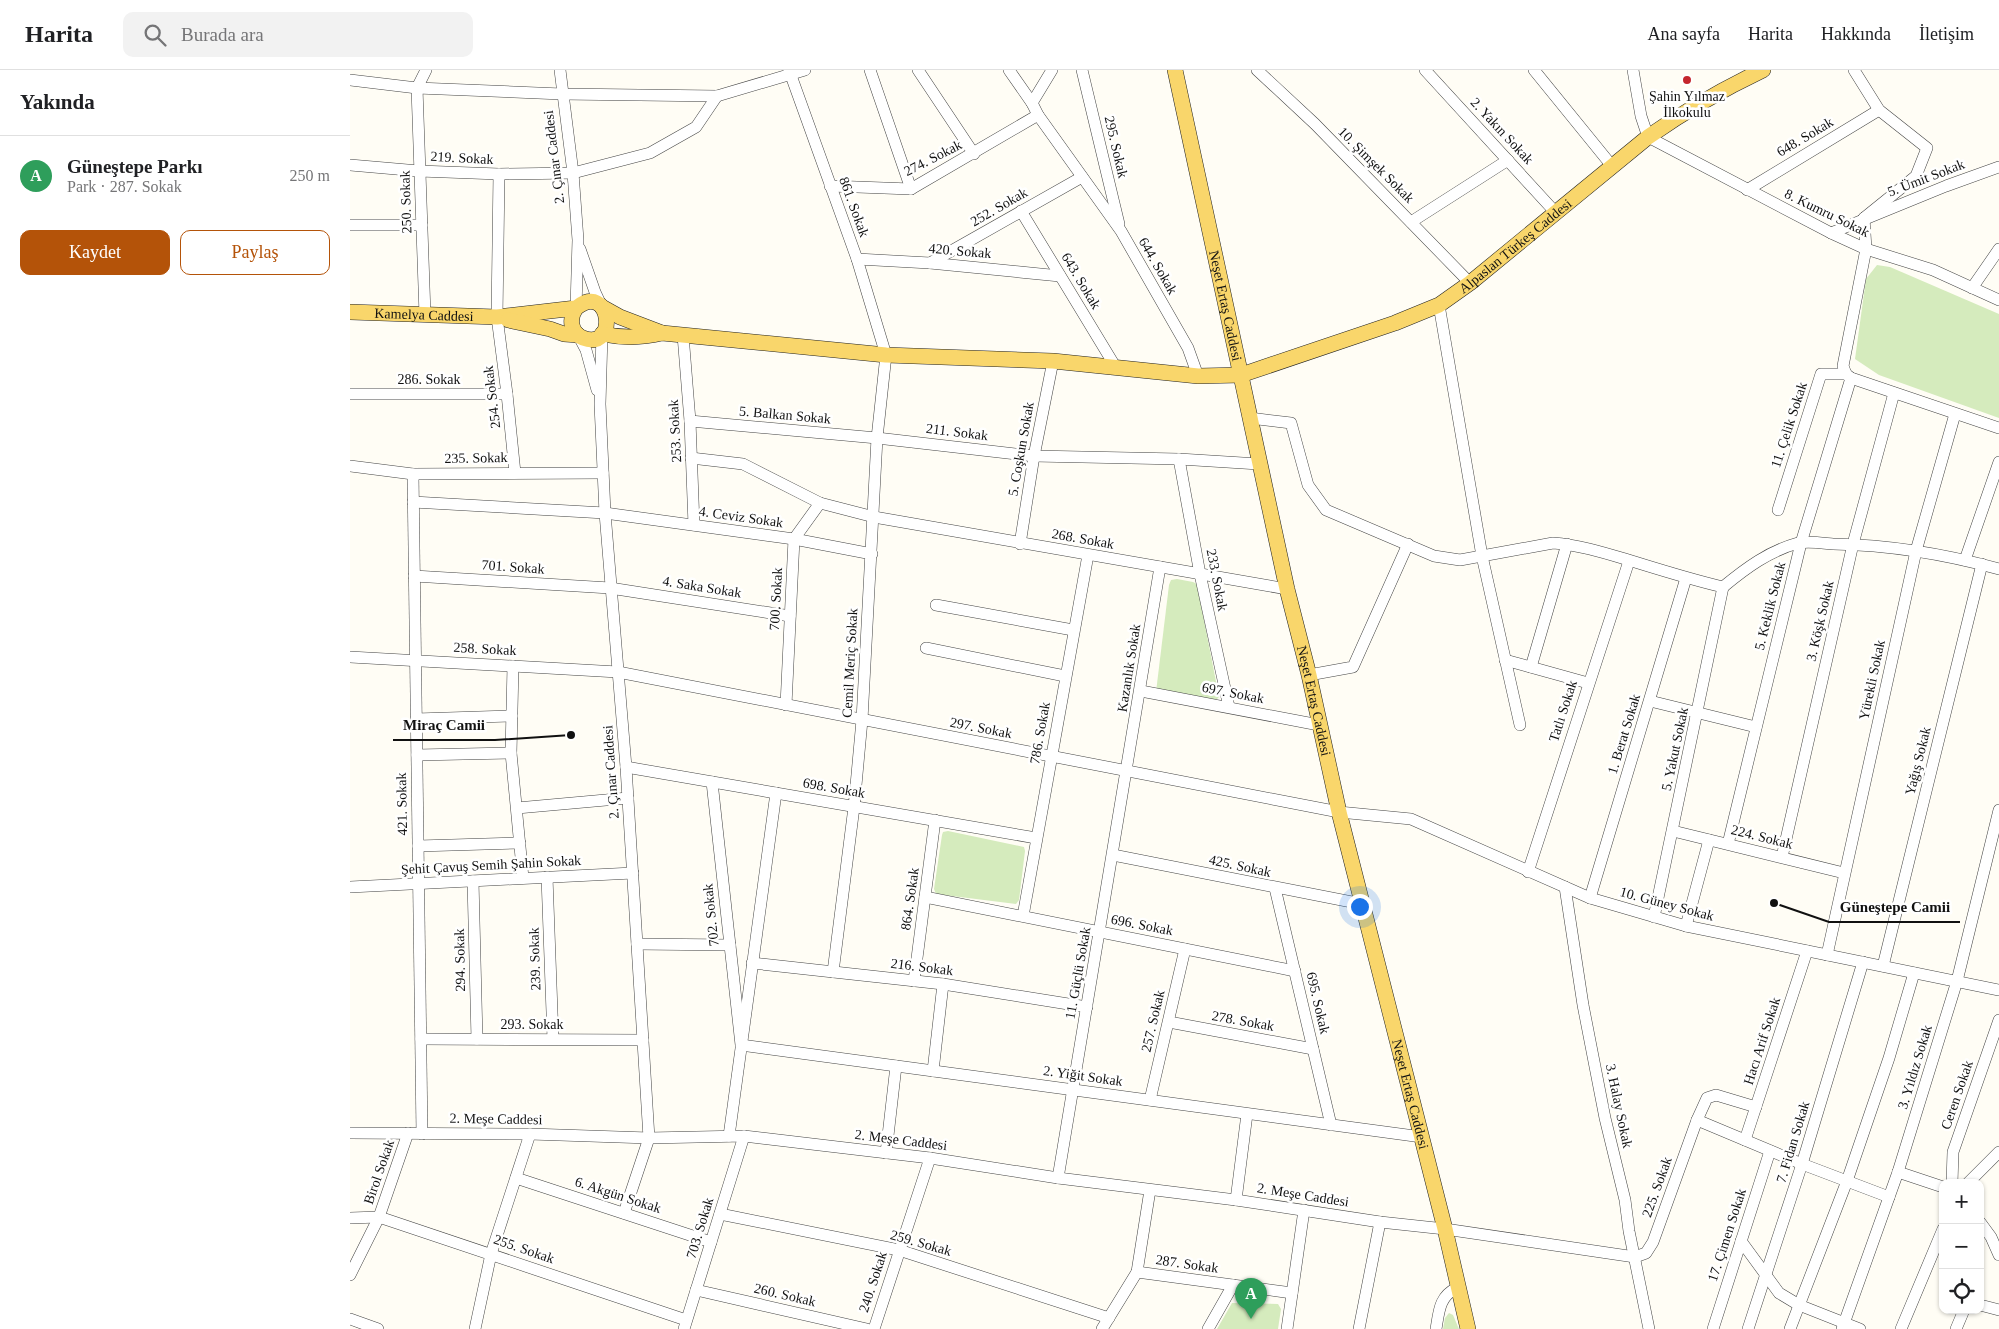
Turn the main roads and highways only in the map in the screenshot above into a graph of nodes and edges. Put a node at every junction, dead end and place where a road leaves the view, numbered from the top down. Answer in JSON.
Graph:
{"nodes":[{"id":1,"x":1175,"y":70,"type":"edge"},
{"id":2,"x":1763,"y":70,"type":"edge"},
{"id":3,"x":602,"y":307,"type":"junction"},
{"id":4,"x":576,"y":308,"type":"junction"},
{"id":5,"x":350,"y":312,"type":"edge"},
{"id":6,"x":497,"y":318,"type":"junction"},
{"id":7,"x":662,"y":333,"type":"junction"},
{"id":8,"x":602,"y":334,"type":"junction"},
{"id":9,"x":578,"y":335,"type":"junction"},
{"id":10,"x":1242,"y":375,"type":"junction"},
{"id":11,"x":1468,"y":1329,"type":"edge"}],
"edges":[{"from":1,"to":10,"type":"main road","name":"Neşet Ertaş Caddesi"},
{"from":2,"to":10,"type":"main road","name":"Alpaslan Türkeş Caddesi"},
{"from":3,"to":4,"type":"main road"},
{"from":3,"to":7,"type":"main road"},
{"from":3,"to":8,"type":"main road"},
{"from":4,"to":6,"type":"main road"},
{"from":4,"to":9,"type":"main road"},
{"from":5,"to":6,"type":"main road","name":"Kamelya Caddesi"},
{"from":6,"to":9,"type":"main road"},
{"from":7,"to":8,"type":"main road"},
{"from":7,"to":10,"type":"main road","name":"Alpaslan Türkeş Caddesi"},
{"from":8,"to":9,"type":"main road"},
{"from":10,"to":11,"type":"main road","name":"Neşet Ertaş Caddesi"}]}
